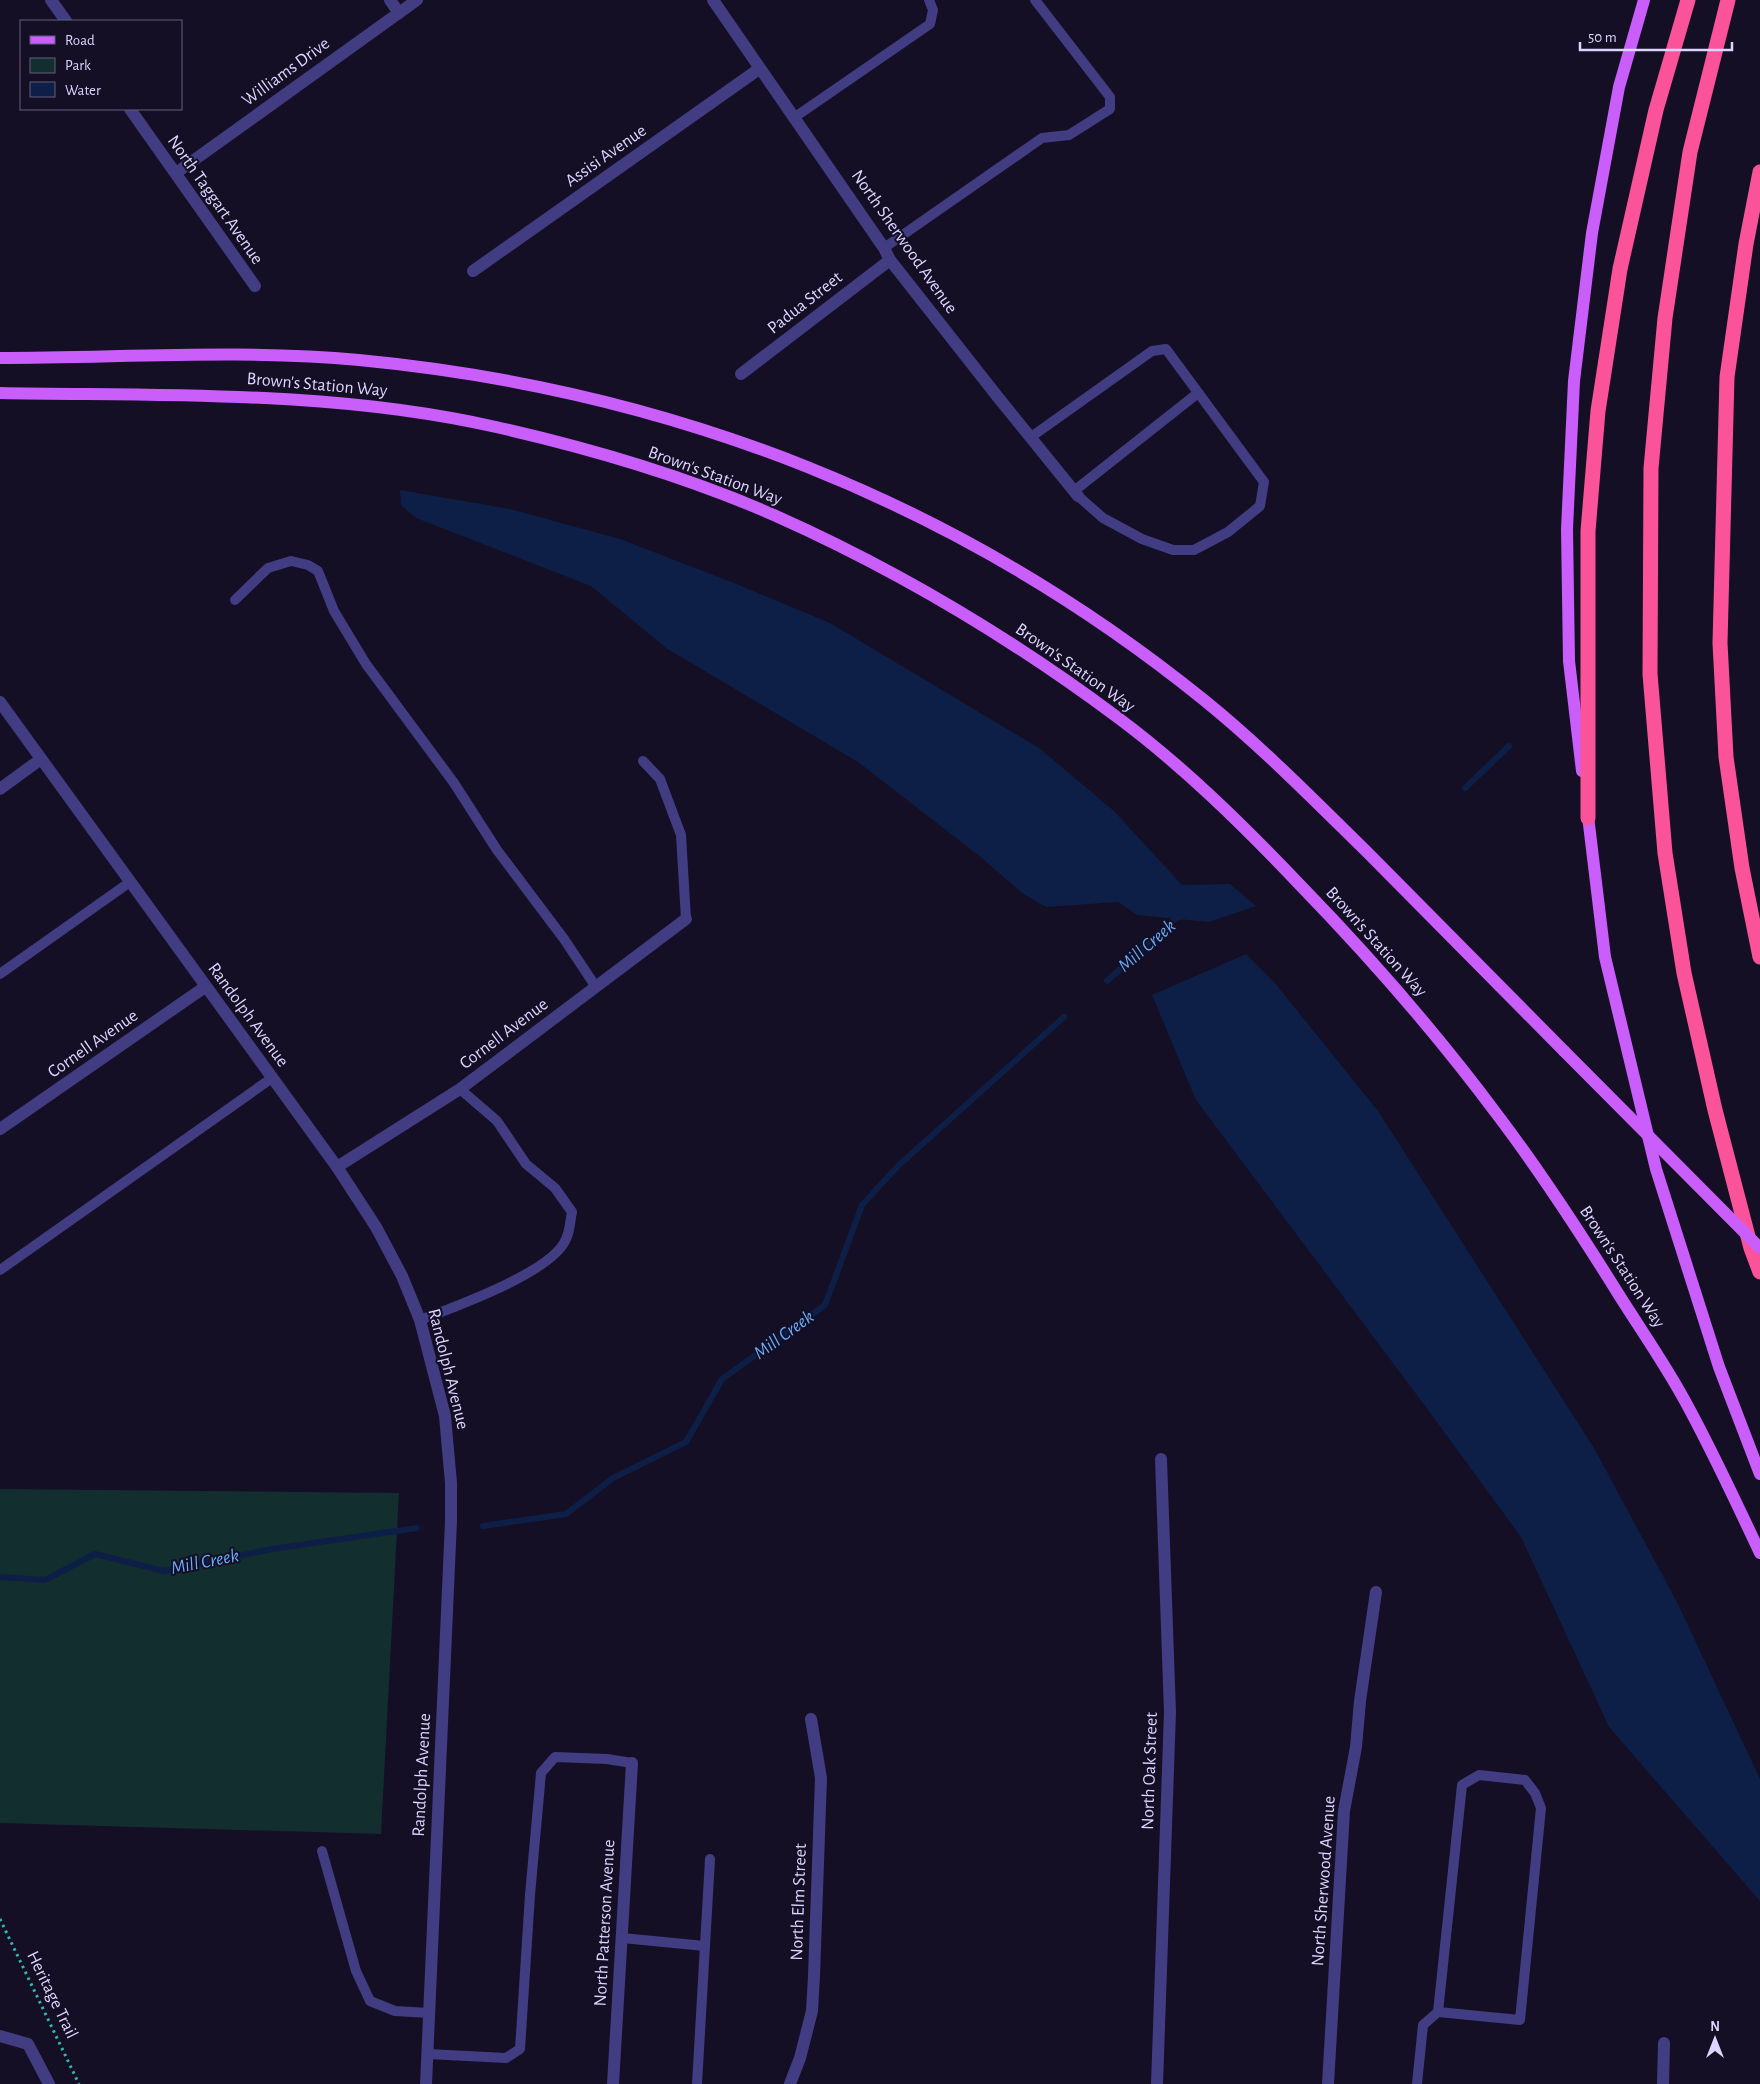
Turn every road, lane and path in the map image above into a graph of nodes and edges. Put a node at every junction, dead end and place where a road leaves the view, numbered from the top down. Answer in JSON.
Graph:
{"nodes":[{"id":1,"x":51,"y":0,"type":"edge"},
{"id":2,"x":390,"y":0,"type":"edge"},
{"id":3,"x":417,"y":0,"type":"edge"},
{"id":4,"x":713,"y":0,"type":"edge"},
{"id":5,"x":929,"y":0,"type":"edge"},
{"id":6,"x":1035,"y":0,"type":"edge"},
{"id":7,"x":1644,"y":0,"type":"edge"},
{"id":8,"x":1688,"y":0,"type":"edge"},
{"id":9,"x":1728,"y":0,"type":"edge"},
{"id":10,"x":399,"y":13,"type":"junction"},
{"id":11,"x":65,"y":20,"type":"edge"},
{"id":12,"x":759,"y":69,"type":"junction"},
{"id":13,"x":131,"y":110,"type":"edge"},
{"id":14,"x":795,"y":117,"type":"junction"},
{"id":15,"x":1760,"y":172,"type":"edge"},
{"id":16,"x":176,"y":173,"type":"junction"},
{"id":17,"x":884,"y":248,"type":"junction"},
{"id":18,"x":890,"y":260,"type":"junction"},
{"id":19,"x":473,"y":271,"type":"dead end"},
{"id":20,"x":255,"y":286,"type":"dead end"},
{"id":21,"x":0,"y":358,"type":"edge"},
{"id":22,"x":742,"y":374,"type":"dead end"},
{"id":23,"x":0,"y":393,"type":"edge"},
{"id":24,"x":1198,"y":393,"type":"junction"},
{"id":25,"x":1030,"y":437,"type":"junction"},
{"id":26,"x":1076,"y":493,"type":"junction"},
{"id":27,"x":235,"y":600,"type":"dead end"},
{"id":28,"x":0,"y":702,"type":"edge"},
{"id":29,"x":41,"y":759,"type":"junction"},
{"id":30,"x":643,"y":761,"type":"dead end"},
{"id":31,"x":0,"y":789,"type":"edge"},
{"id":32,"x":1588,"y":818,"type":"junction"},
{"id":33,"x":130,"y":882,"type":"junction"},
{"id":34,"x":686,"y":920,"type":"joint"},
{"id":35,"x":1760,"y":958,"type":"edge"},
{"id":36,"x":0,"y":974,"type":"edge"},
{"id":37,"x":205,"y":987,"type":"junction"},
{"id":38,"x":596,"y":987,"type":"junction"},
{"id":39,"x":272,"y":1078,"type":"junction"},
{"id":40,"x":460,"y":1089,"type":"junction"},
{"id":41,"x":0,"y":1129,"type":"edge"},
{"id":42,"x":337,"y":1167,"type":"junction"},
{"id":43,"x":1760,"y":1248,"type":"edge"},
{"id":44,"x":0,"y":1270,"type":"edge"},
{"id":45,"x":1760,"y":1272,"type":"edge"},
{"id":46,"x":420,"y":1320,"type":"junction"},
{"id":47,"x":1161,"y":1460,"type":"dead end"},
{"id":48,"x":1760,"y":1474,"type":"edge"},
{"id":49,"x":1760,"y":1553,"type":"edge"},
{"id":50,"x":1376,"y":1592,"type":"dead end"},
{"id":51,"x":811,"y":1719,"type":"dead end"},
{"id":52,"x":632,"y":1763,"type":"joint"},
{"id":53,"x":322,"y":1851,"type":"dead end"},
{"id":54,"x":710,"y":1859,"type":"dead end"},
{"id":55,"x":0,"y":1919,"type":"edge"},
{"id":56,"x":622,"y":1938,"type":"junction"},
{"id":57,"x":705,"y":1946,"type":"junction"},
{"id":58,"x":1438,"y":2012,"type":"junction"},
{"id":59,"x":429,"y":2013,"type":"junction"},
{"id":60,"x":0,"y":2036,"type":"edge"},
{"id":61,"x":1664,"y":2042,"type":"dead end"},
{"id":62,"x":428,"y":2054,"type":"junction"},
{"id":63,"x":49,"y":2084,"type":"edge"},
{"id":64,"x":79,"y":2084,"type":"edge"},
{"id":65,"x":426,"y":2084,"type":"edge"},
{"id":66,"x":613,"y":2084,"type":"edge"},
{"id":67,"x":697,"y":2084,"type":"edge"},
{"id":68,"x":790,"y":2084,"type":"edge"},
{"id":69,"x":1157,"y":2084,"type":"edge"},
{"id":70,"x":1328,"y":2084,"type":"edge"},
{"id":71,"x":1417,"y":2084,"type":"edge"},
{"id":72,"x":1663,"y":2084,"type":"edge"}],
"edges":[{"from":1,"to":11,"type":"street"},
{"from":2,"to":10,"type":"street"},
{"from":3,"to":10,"type":"street","name":"Williams Drive"},
{"from":4,"to":12,"type":"street","name":"North Sherwood Avenue"},
{"from":5,"to":14,"type":"lane"},
{"from":6,"to":17,"type":"lane"},
{"from":7,"to":32,"type":"main road"},
{"from":8,"to":32,"type":"highway"},
{"from":9,"to":45,"type":"highway"},
{"from":10,"to":16,"type":"street","name":"Williams Drive"},
{"from":12,"to":14,"type":"street","name":"North Sherwood Avenue"},
{"from":12,"to":19,"type":"street","name":"Assisi Avenue"},
{"from":13,"to":16,"type":"street","name":"North Taggart Avenue"},
{"from":14,"to":17,"type":"street","name":"North Sherwood Avenue"},
{"from":15,"to":35,"type":"highway"},
{"from":16,"to":20,"type":"street","name":"North Taggart Avenue"},
{"from":17,"to":18,"type":"street","name":"North Sherwood Avenue"},
{"from":18,"to":22,"type":"street","name":"Padua Street"},
{"from":18,"to":25,"type":"street","name":"North Sherwood Avenue"},
{"from":21,"to":43,"type":"main road","name":"Brown's Station Way","bridge":true},
{"from":23,"to":49,"type":"main road","name":"Brown's Station Way"},
{"from":24,"to":25,"type":"lane"},
{"from":24,"to":26,"type":"lane"},
{"from":24,"to":26,"type":"lane"},
{"from":25,"to":26,"type":"street","name":"North Sherwood Avenue"},
{"from":27,"to":38,"type":"lane"},
{"from":28,"to":29,"type":"street","name":"Randolph Avenue"},
{"from":29,"to":31,"type":"street"},
{"from":29,"to":33,"type":"street","name":"Randolph Avenue"},
{"from":30,"to":34,"type":"lane"},
{"from":32,"to":48,"type":"main road"},
{"from":33,"to":36,"type":"lane"},
{"from":33,"to":37,"type":"street","name":"Randolph Avenue"},
{"from":34,"to":38,"type":"street","name":"Cornell Avenue"},
{"from":37,"to":39,"type":"street","name":"Randolph Avenue"},
{"from":37,"to":41,"type":"street","name":"Cornell Avenue"},
{"from":38,"to":40,"type":"street","name":"Cornell Avenue"},
{"from":39,"to":42,"type":"street","name":"Randolph Avenue"},
{"from":39,"to":44,"type":"lane"},
{"from":40,"to":42,"type":"street","name":"Cornell Avenue"},
{"from":40,"to":46,"type":"lane"},
{"from":42,"to":46,"type":"street","name":"Randolph Avenue"},
{"from":46,"to":59,"type":"street","name":"Randolph Avenue"},
{"from":47,"to":69,"type":"street","name":"North Oak Street"},
{"from":50,"to":70,"type":"street","name":"North Sherwood Avenue"},
{"from":51,"to":68,"type":"street","name":"North Elm Street"},
{"from":52,"to":56,"type":"street","name":"North Patterson Avenue"},
{"from":52,"to":62,"type":"lane"},
{"from":53,"to":59,"type":"lane"},
{"from":54,"to":57,"type":"lane"},
{"from":55,"to":64,"type":"path","name":"Heritage Trail"},
{"from":56,"to":57,"type":"lane"},
{"from":56,"to":66,"type":"street","name":"North Patterson Avenue"},
{"from":57,"to":67,"type":"lane"},
{"from":58,"to":58,"type":"lane"},
{"from":58,"to":71,"type":"lane"},
{"from":59,"to":62,"type":"street","name":"Randolph Avenue"},
{"from":60,"to":63,"type":"street"},
{"from":61,"to":72,"type":"street"},
{"from":62,"to":65,"type":"street","name":"Randolph Avenue"}]}
